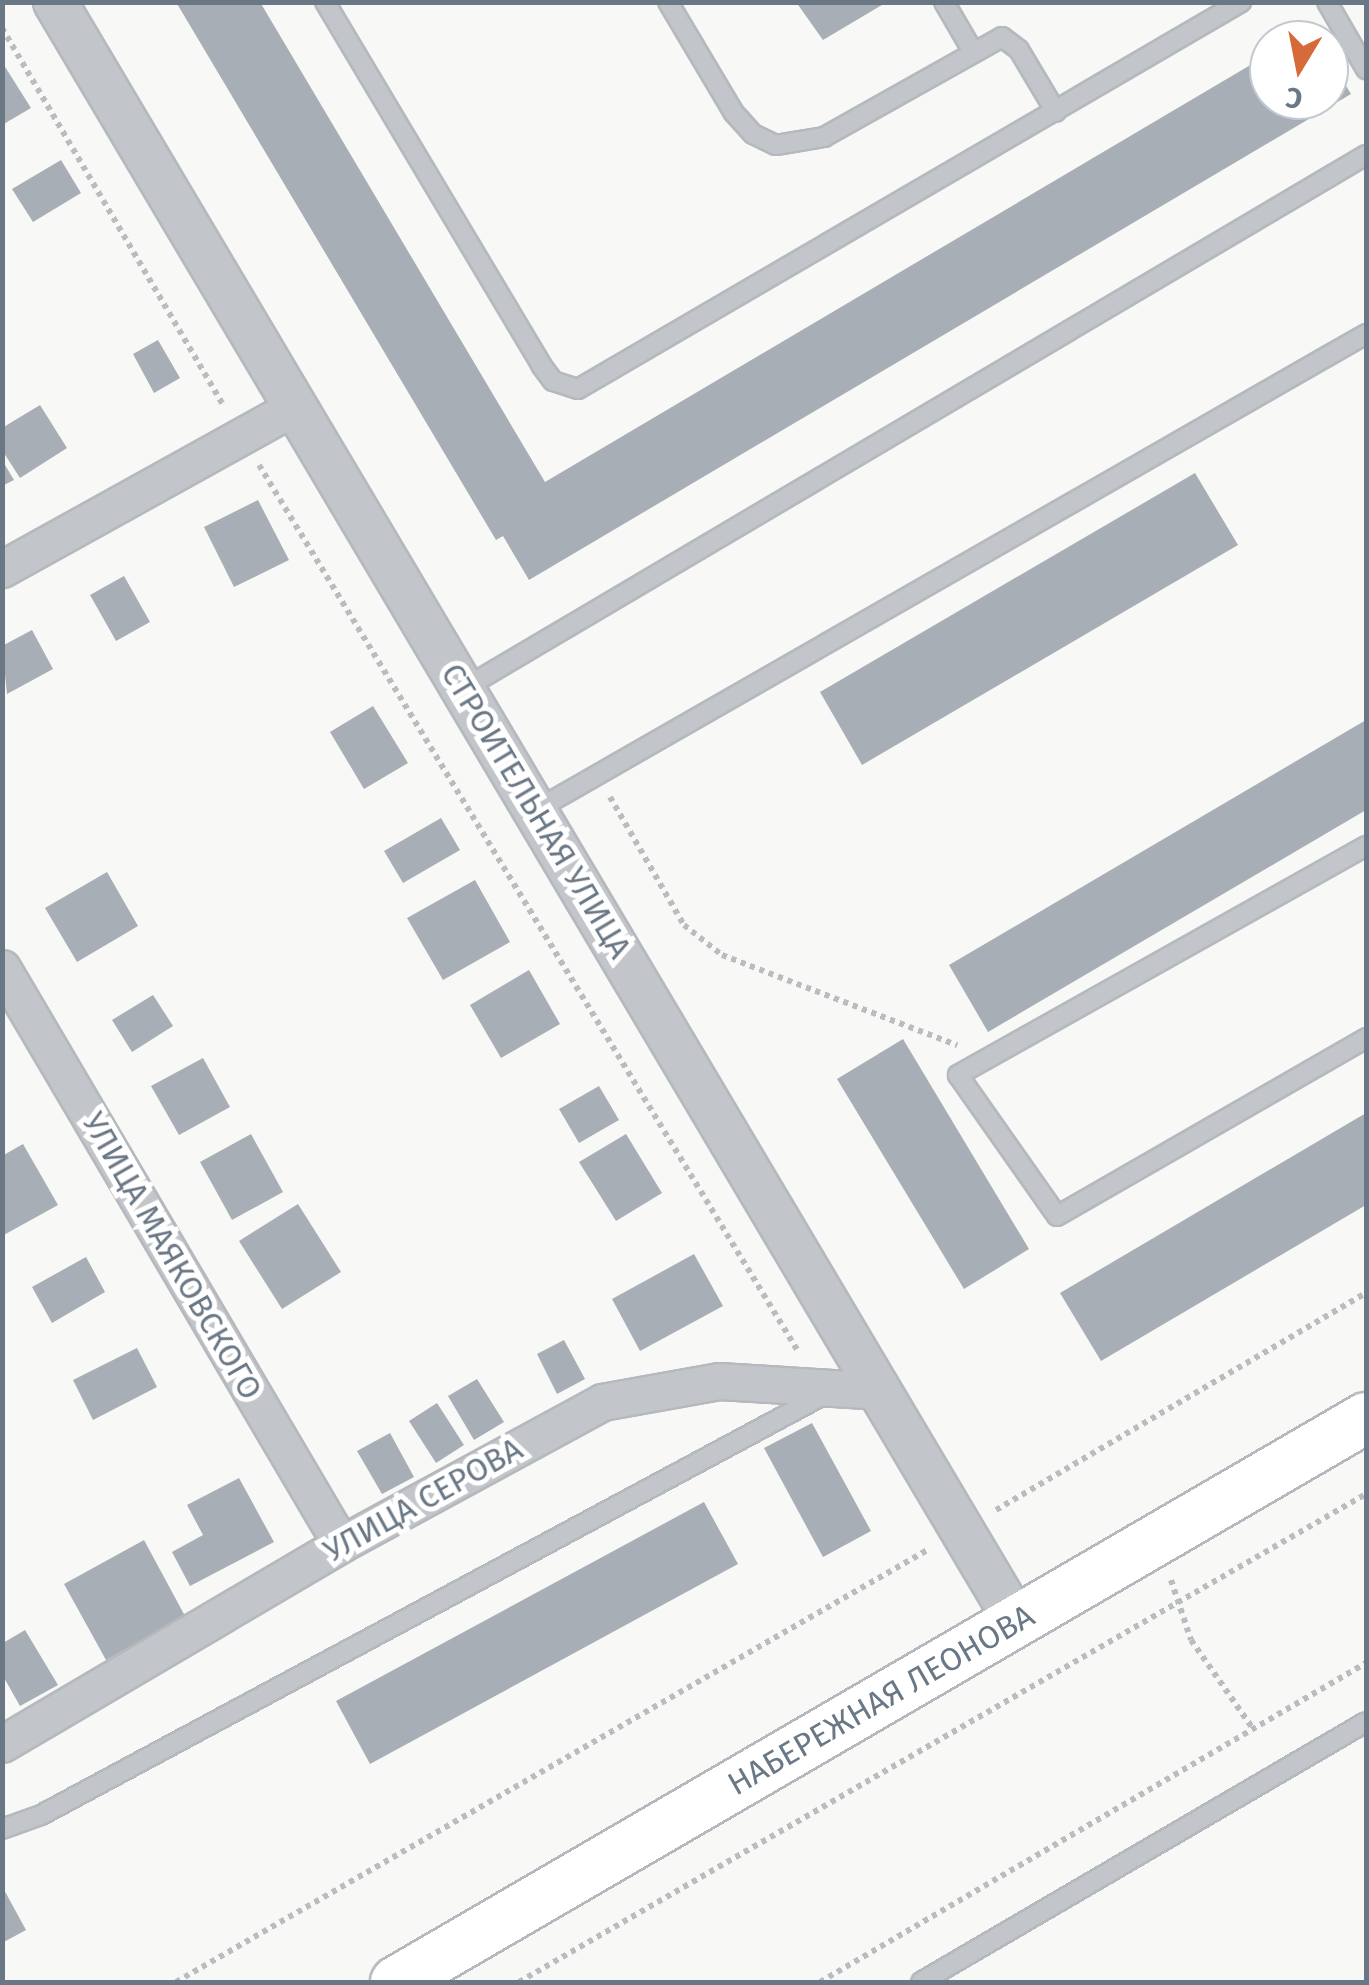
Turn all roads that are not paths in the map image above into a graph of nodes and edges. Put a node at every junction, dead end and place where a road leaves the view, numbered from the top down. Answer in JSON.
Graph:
{"nodes":[{"id":1,"x":55,"y":2,"type":"edge"},
{"id":2,"x":325,"y":2,"type":"edge"},
{"id":3,"x":668,"y":2,"type":"edge"},
{"id":4,"x":944,"y":2,"type":"edge"},
{"id":5,"x":1241,"y":2,"type":"edge"},
{"id":6,"x":1327,"y":2,"type":"edge"},
{"id":7,"x":972,"y":50,"type":"junction"},
{"id":8,"x":1366,"y":69,"type":"edge"},
{"id":9,"x":1056,"y":112,"type":"junction"},
{"id":10,"x":1366,"y":155,"type":"edge"},
{"id":11,"x":1366,"y":334,"type":"edge"},
{"id":12,"x":292,"y":408,"type":"junction"},
{"id":13,"x":2,"y":568,"type":"edge"},
{"id":14,"x":464,"y":689,"type":"junction"},
{"id":15,"x":536,"y":810,"type":"junction"},
{"id":16,"x":1366,"y":846,"type":"edge"},
{"id":17,"x":2,"y":968,"type":"edge"},
{"id":18,"x":1366,"y":1038,"type":"edge"},
{"id":19,"x":828,"y":1388,"type":"junction"},
{"id":20,"x":882,"y":1391,"type":"junction"},
{"id":21,"x":1366,"y":1418,"type":"edge"},
{"id":22,"x":341,"y":1544,"type":"junction"},
{"id":23,"x":1016,"y":1620,"type":"junction"},
{"id":24,"x":1366,"y":1722,"type":"edge"},
{"id":25,"x":2,"y":1744,"type":"edge"},
{"id":26,"x":2,"y":1829,"type":"edge"},
{"id":27,"x":396,"y":1982,"type":"edge"},
{"id":28,"x":921,"y":1982,"type":"edge"}],
"edges":[{"from":1,"to":12,"type":"street","name":"СТРОИТЕЛЬНАЯ УЛИЦА"},
{"from":2,"to":9,"type":"lane"},
{"from":3,"to":7,"type":"lane"},
{"from":4,"to":7,"type":"lane"},
{"from":5,"to":9,"type":"lane"},
{"from":6,"to":8,"type":"lane"},
{"from":7,"to":9,"type":"lane"},
{"from":10,"to":14,"type":"lane"},
{"from":11,"to":15,"type":"lane"},
{"from":12,"to":13,"type":"street"},
{"from":12,"to":14,"type":"street","name":"СТРОИТЕЛЬНАЯ УЛИЦА"},
{"from":14,"to":15,"type":"street","name":"СТРОИТЕЛЬНАЯ УЛИЦА"},
{"from":15,"to":20,"type":"street","name":"СТРОИТЕЛЬНАЯ УЛИЦА"},
{"from":16,"to":18,"type":"lane"},
{"from":17,"to":22,"type":"street","name":"УЛИЦА МАЯКОВСКОГО"},
{"from":19,"to":20,"type":"street","name":"УЛИЦА СЕРОВА"},
{"from":19,"to":22,"type":"street","name":"УЛИЦА СЕРОВА"},
{"from":19,"to":26,"type":"lane"},
{"from":20,"to":23,"type":"street","name":"СТРОИТЕЛЬНАЯ УЛИЦА"},
{"from":21,"to":23,"type":"main road","name":"НАБЕРЕЖНАЯ ЛЕОНОВА"},
{"from":22,"to":25,"type":"street","name":"УЛИЦА СЕРОВА"},
{"from":23,"to":27,"type":"main road","name":"НАБЕРЕЖНАЯ ЛЕОНОВА"},
{"from":24,"to":28,"type":"lane"}]}
